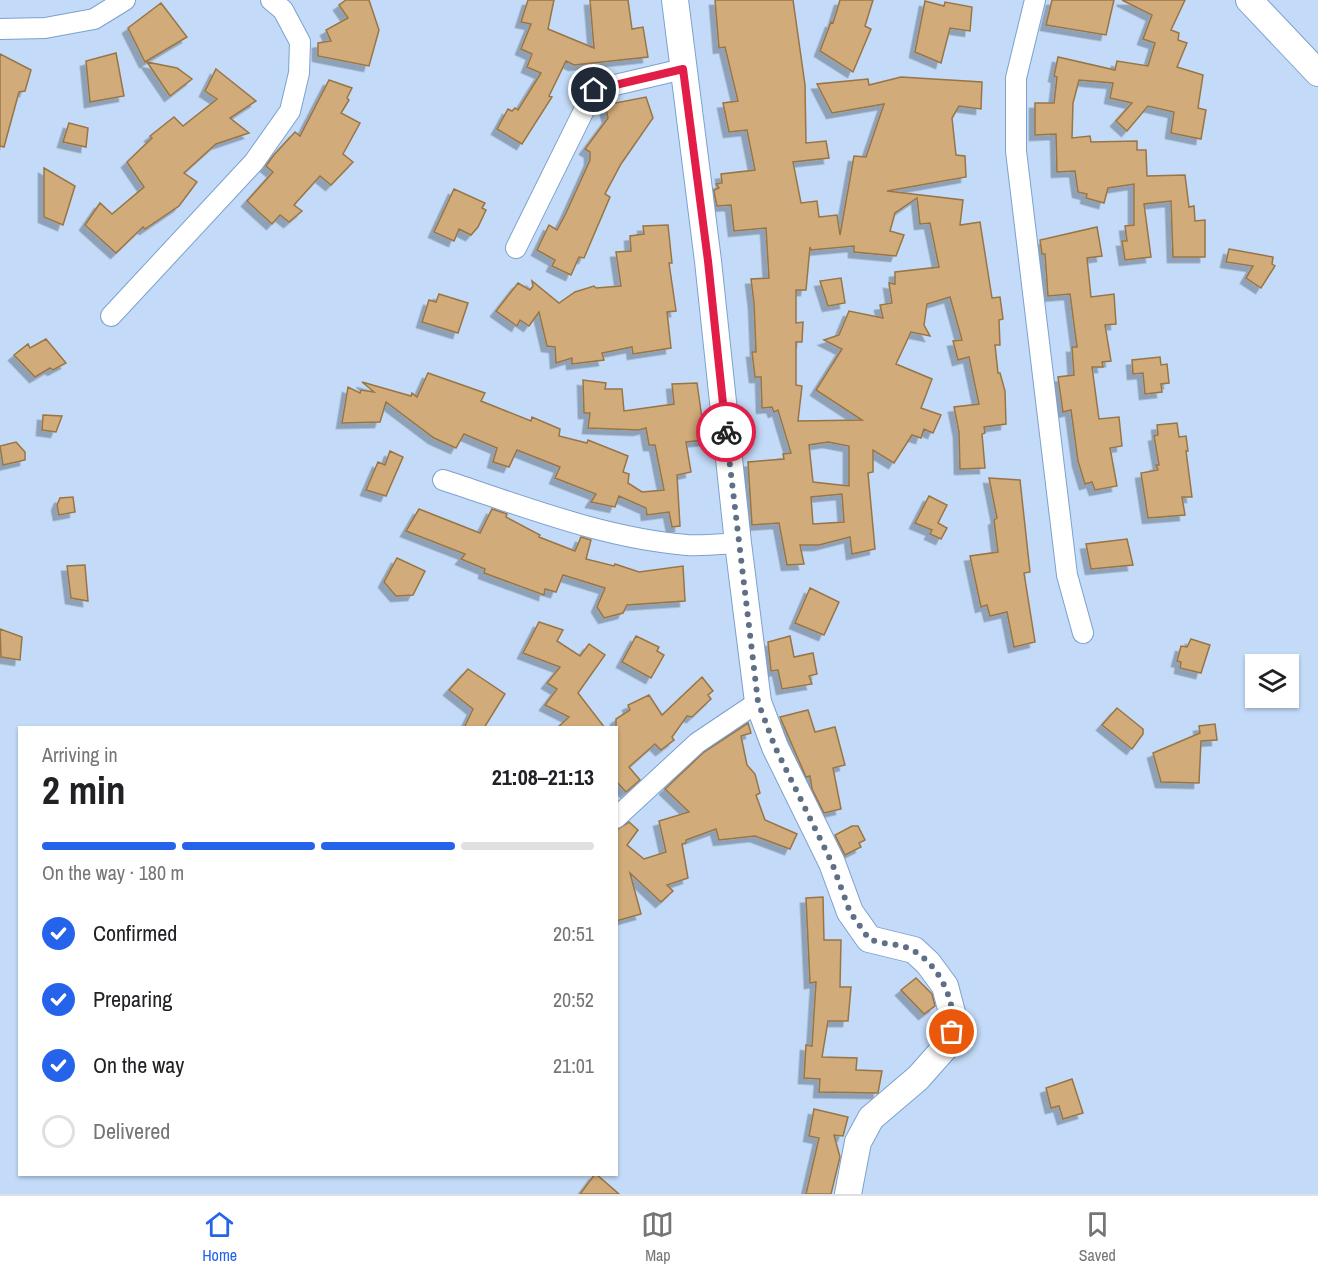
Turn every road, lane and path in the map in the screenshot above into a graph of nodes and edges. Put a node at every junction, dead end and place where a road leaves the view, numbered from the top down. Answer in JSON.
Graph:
{"nodes":[{"id":1,"x":125,"y":0,"type":"edge"},
{"id":2,"x":271,"y":0,"type":"edge"},
{"id":3,"x":675,"y":0,"type":"edge"},
{"id":4,"x":1035,"y":0,"type":"edge"},
{"id":5,"x":1249,"y":0,"type":"edge"},
{"id":6,"x":0,"y":29,"type":"edge"},
{"id":7,"x":683,"y":69,"type":"junction"},
{"id":8,"x":1318,"y":74,"type":"edge"},
{"id":9,"x":516,"y":248,"type":"dead end"},
{"id":10,"x":111,"y":316,"type":"dead end"},
{"id":11,"x":443,"y":480,"type":"dead end"},
{"id":12,"x":738,"y":543,"type":"junction"},
{"id":13,"x":1083,"y":633,"type":"dead end"},
{"id":14,"x":758,"y":702,"type":"junction"},
{"id":15,"x":618,"y":816,"type":"edge"},
{"id":16,"x":848,"y":1194,"type":"edge"}],
"edges":[{"from":1,"to":6,"type":"street"},
{"from":2,"to":10,"type":"street"},
{"from":3,"to":7,"type":"street"},
{"from":4,"to":13,"type":"street"},
{"from":5,"to":8,"type":"street"},
{"from":7,"to":9,"type":"street"},
{"from":7,"to":12,"type":"street"},
{"from":11,"to":12,"type":"street"},
{"from":12,"to":14,"type":"street"},
{"from":14,"to":15,"type":"street"},
{"from":14,"to":16,"type":"street"}]}
